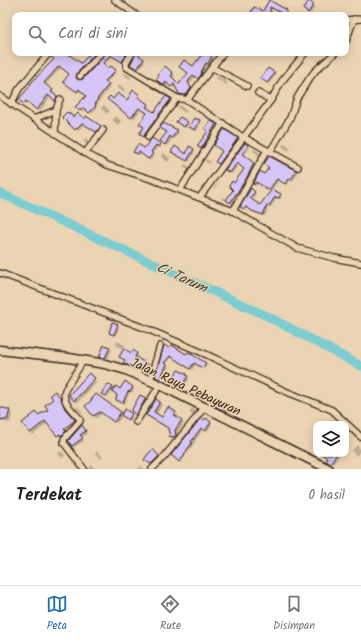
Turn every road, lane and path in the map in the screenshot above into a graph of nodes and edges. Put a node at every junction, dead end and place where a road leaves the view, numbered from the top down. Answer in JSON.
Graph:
{"nodes":[{"id":1,"x":116,"y":0,"type":"edge"},
{"id":2,"x":132,"y":12,"type":"edge"},
{"id":3,"x":361,"y":19,"type":"edge"},
{"id":4,"x":349,"y":20,"type":"edge"},
{"id":5,"x":354,"y":20,"type":"junction"},
{"id":6,"x":349,"y":33,"type":"edge"},
{"id":7,"x":46,"y":56,"type":"edge"},
{"id":8,"x":98,"y":56,"type":"edge"},
{"id":9,"x":130,"y":56,"type":"edge"},
{"id":10,"x":221,"y":56,"type":"edge"},
{"id":11,"x":303,"y":56,"type":"edge"},
{"id":12,"x":331,"y":56,"type":"edge"},
{"id":13,"x":212,"y":68,"type":"junction"},
{"id":14,"x":80,"y":76,"type":"dead end"},
{"id":15,"x":247,"y":86,"type":"dead end"},
{"id":16,"x":258,"y":93,"type":"dead end"},
{"id":17,"x":0,"y":96,"type":"edge"},
{"id":18,"x":177,"y":98,"type":"junction"},
{"id":19,"x":60,"y":99,"type":"dead end"},
{"id":20,"x":187,"y":100,"type":"junction"},
{"id":21,"x":271,"y":100,"type":"junction"},
{"id":22,"x":11,"y":104,"type":"junction"},
{"id":23,"x":56,"y":110,"type":"junction"},
{"id":24,"x":34,"y":119,"type":"junction"},
{"id":25,"x":223,"y":123,"type":"junction"},
{"id":26,"x":103,"y":130,"type":"dead end"},
{"id":27,"x":55,"y":133,"type":"junction"},
{"id":28,"x":148,"y":137,"type":"dead end"},
{"id":29,"x":243,"y":137,"type":"junction"},
{"id":30,"x":268,"y":151,"type":"junction"},
{"id":31,"x":85,"y":153,"type":"junction"},
{"id":32,"x":298,"y":167,"type":"dead end"},
{"id":33,"x":180,"y":190,"type":"junction"},
{"id":34,"x":200,"y":197,"type":"junction"},
{"id":35,"x":233,"y":211,"type":"junction"},
{"id":36,"x":361,"y":263,"type":"edge"},
{"id":37,"x":0,"y":273,"type":"edge"},
{"id":38,"x":160,"y":346,"type":"dead end"},
{"id":39,"x":0,"y":350,"type":"edge"},
{"id":40,"x":83,"y":360,"type":"junction"},
{"id":41,"x":150,"y":380,"type":"junction"},
{"id":42,"x":160,"y":385,"type":"junction"},
{"id":43,"x":205,"y":407,"type":"junction"},
{"id":44,"x":136,"y":422,"type":"dead end"},
{"id":45,"x":361,"y":437,"type":"edge"},
{"id":46,"x":84,"y":469,"type":"edge"},
{"id":47,"x":152,"y":469,"type":"edge"},
{"id":48,"x":330,"y":469,"type":"edge"}],
"edges":[{"from":1,"to":2,"type":"street"},
{"from":3,"to":5,"type":"street"},
{"from":4,"to":5,"type":"street"},
{"from":5,"to":6,"type":"street"},
{"from":7,"to":22,"type":"street"},
{"from":8,"to":14,"type":"street"},
{"from":9,"to":18,"type":"street"},
{"from":10,"to":13,"type":"street"},
{"from":11,"to":21,"type":"street"},
{"from":12,"to":30,"type":"street"},
{"from":13,"to":15,"type":"street"},
{"from":13,"to":20,"type":"street"},
{"from":16,"to":21,"type":"street"},
{"from":17,"to":22,"type":"street"},
{"from":18,"to":20,"type":"street"},
{"from":18,"to":28,"type":"street"},
{"from":19,"to":23,"type":"street"},
{"from":20,"to":25,"type":"street"},
{"from":21,"to":29,"type":"street"},
{"from":22,"to":24,"type":"street"},
{"from":23,"to":24,"type":"street"},
{"from":23,"to":27,"type":"street"},
{"from":24,"to":27,"type":"street"},
{"from":25,"to":29,"type":"street"},
{"from":25,"to":33,"type":"street"},
{"from":26,"to":31,"type":"street"},
{"from":27,"to":31,"type":"street"},
{"from":29,"to":30,"type":"street"},
{"from":29,"to":34,"type":"street"},
{"from":30,"to":32,"type":"street"},
{"from":30,"to":35,"type":"street"},
{"from":31,"to":33,"type":"street"},
{"from":33,"to":34,"type":"street"},
{"from":34,"to":35,"type":"street"},
{"from":35,"to":36,"type":"street"},
{"from":37,"to":45,"type":"street"},
{"from":38,"to":41,"type":"street"},
{"from":39,"to":40,"type":"main road","name":"Jalan Raya Pebayuran"},
{"from":40,"to":41,"type":"main road","name":"Jalan Raya Pebayuran"},
{"from":40,"to":46,"type":"street"},
{"from":41,"to":42,"type":"main road","name":"Jalan Raya Pebayuran"},
{"from":42,"to":43,"type":"main road","name":"Jalan Raya Pebayuran"},
{"from":42,"to":44,"type":"street"},
{"from":43,"to":47,"type":"street"},
{"from":43,"to":48,"type":"main road","name":"Jalan Raya Pebayuran"}]}
